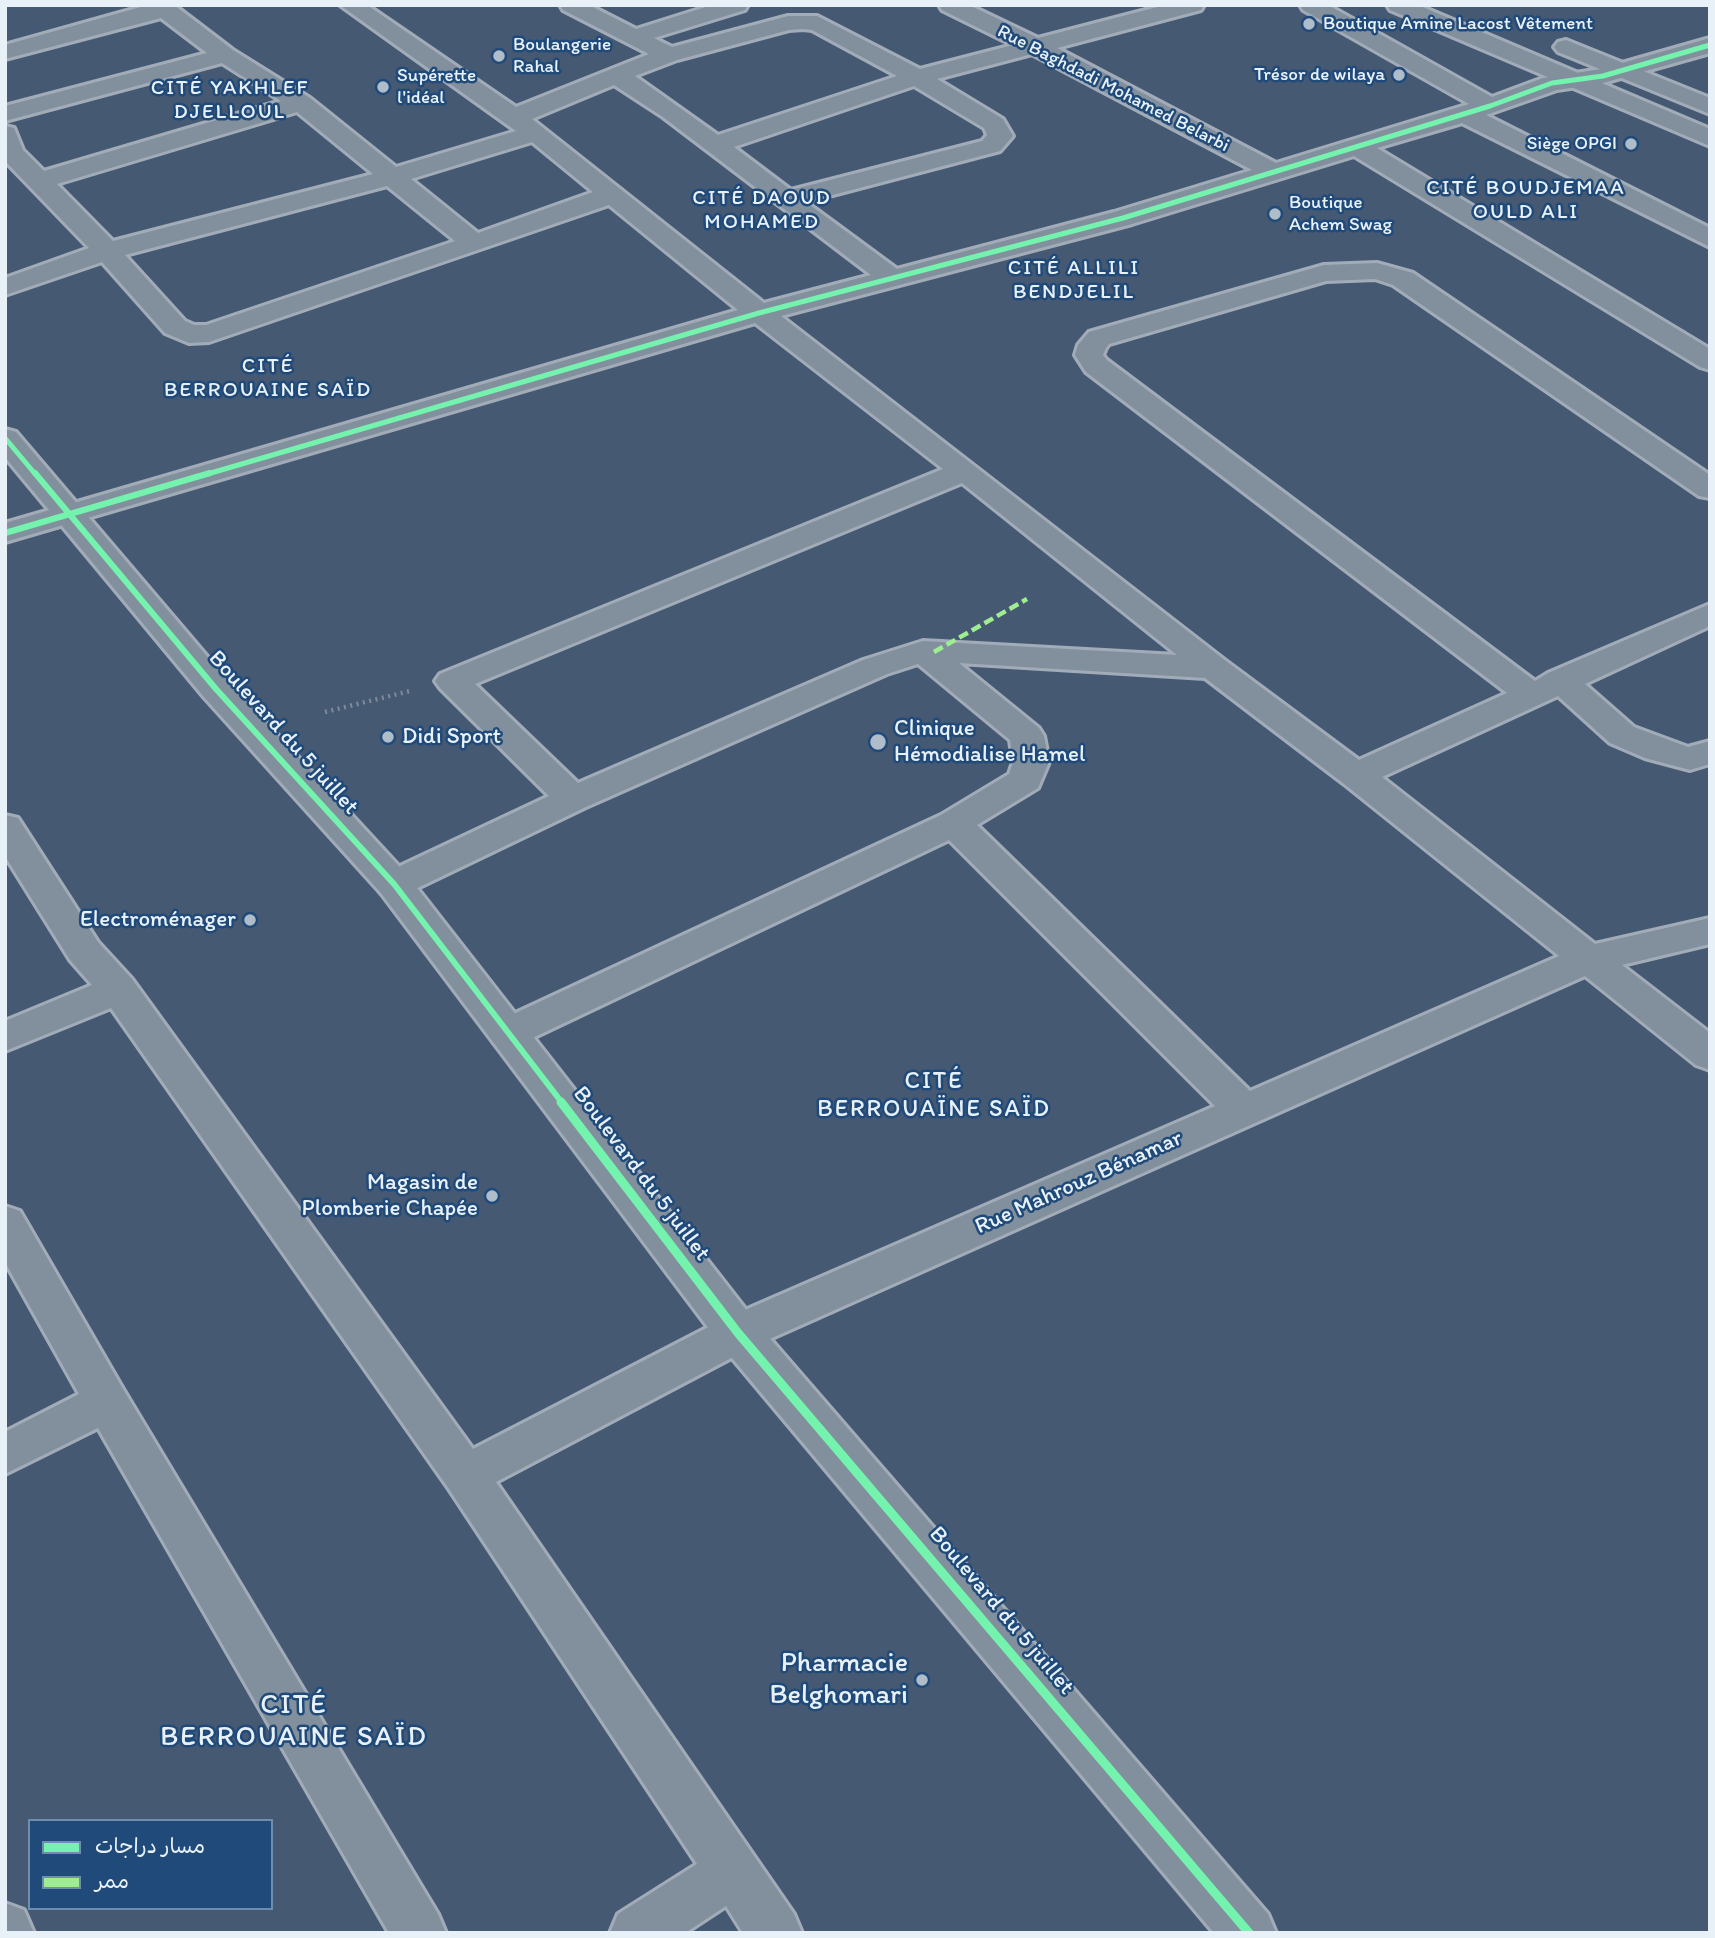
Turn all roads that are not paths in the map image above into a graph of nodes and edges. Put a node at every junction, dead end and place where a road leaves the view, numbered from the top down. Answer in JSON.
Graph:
{"nodes":[{"id":1,"x":351,"y":5,"type":"edge"},
{"id":2,"x":571,"y":5,"type":"edge"},
{"id":3,"x":737,"y":5,"type":"edge"},
{"id":4,"x":950,"y":5,"type":"edge"},
{"id":5,"x":1192,"y":5,"type":"edge"},
{"id":6,"x":1311,"y":5,"type":"edge"},
{"id":7,"x":1398,"y":5,"type":"edge"},
{"id":8,"x":162,"y":8,"type":"edge"},
{"id":9,"x":1540,"y":36,"type":"dead end"},
{"id":10,"x":633,"y":37,"type":"junction"},
{"id":11,"x":1647,"y":39,"type":"dead end"},
{"id":12,"x":1710,"y":45,"type":"edge"},
{"id":13,"x":1624,"y":46,"type":"dead end"},
{"id":14,"x":1037,"y":47,"type":"junction"},
{"id":15,"x":5,"y":52,"type":"edge"},
{"id":16,"x":1678,"y":54,"type":"junction"},
{"id":17,"x":225,"y":55,"type":"junction"},
{"id":18,"x":669,"y":55,"type":"junction"},
{"id":19,"x":1590,"y":56,"type":"junction"},
{"id":20,"x":1624,"y":70,"type":"junction"},
{"id":21,"x":616,"y":75,"type":"junction"},
{"id":22,"x":917,"y":77,"type":"junction"},
{"id":23,"x":1565,"y":79,"type":"junction"},
{"id":24,"x":301,"y":103,"type":"junction"},
{"id":25,"x":1710,"y":107,"type":"edge"},
{"id":26,"x":1477,"y":110,"type":"junction"},
{"id":27,"x":5,"y":114,"type":"edge"},
{"id":28,"x":525,"y":125,"type":"junction"},
{"id":29,"x":5,"y":133,"type":"edge"},
{"id":30,"x":1710,"y":138,"type":"edge"},
{"id":31,"x":714,"y":145,"type":"junction"},
{"id":32,"x":1357,"y":147,"type":"junction"},
{"id":33,"x":1276,"y":173,"type":"junction"},
{"id":34,"x":391,"y":177,"type":"junction"},
{"id":35,"x":39,"y":181,"type":"junction"},
{"id":36,"x":611,"y":195,"type":"junction"},
{"id":37,"x":786,"y":199,"type":"junction"},
{"id":38,"x":1710,"y":239,"type":"edge"},
{"id":39,"x":474,"y":243,"type":"junction"},
{"id":40,"x":107,"y":251,"type":"junction"},
{"id":41,"x":894,"y":279,"type":"junction"},
{"id":42,"x":5,"y":287,"type":"edge"},
{"id":43,"x":759,"y":313,"type":"junction"},
{"id":44,"x":1710,"y":361,"type":"edge"},
{"id":45,"x":5,"y":438,"type":"edge"},
{"id":46,"x":964,"y":471,"type":"junction"},
{"id":47,"x":1710,"y":489,"type":"edge"},
{"id":48,"x":71,"y":514,"type":"junction"},
{"id":49,"x":5,"y":533,"type":"edge"},
{"id":50,"x":1710,"y":614,"type":"edge"},
{"id":51,"x":923,"y":652,"type":"junction"},
{"id":52,"x":1214,"y":668,"type":"junction"},
{"id":53,"x":1545,"y":687,"type":"junction"},
{"id":54,"x":1710,"y":752,"type":"edge"},
{"id":55,"x":1356,"y":775,"type":"junction"},
{"id":56,"x":573,"y":799,"type":"junction"},
{"id":57,"x":954,"y":823,"type":"junction"},
{"id":58,"x":9,"y":840,"type":"edge"},
{"id":59,"x":394,"y":884,"type":"junction"},
{"id":60,"x":1710,"y":931,"type":"edge"},
{"id":61,"x":1588,"y":959,"type":"junction"},
{"id":62,"x":118,"y":989,"type":"junction"},
{"id":63,"x":509,"y":1033,"type":"junction"},
{"id":64,"x":5,"y":1037,"type":"edge"},
{"id":65,"x":1710,"y":1055,"type":"edge"},
{"id":66,"x":1244,"y":1110,"type":"junction"},
{"id":67,"x":5,"y":1223,"type":"edge"},
{"id":68,"x":738,"y":1333,"type":"junction"},
{"id":69,"x":107,"y":1402,"type":"junction"},
{"id":70,"x":5,"y":1454,"type":"edge"},
{"id":71,"x":465,"y":1475,"type":"junction"},
{"id":72,"x":733,"y":1871,"type":"junction"},
{"id":73,"x":419,"y":1933,"type":"edge"},
{"id":74,"x":637,"y":1933,"type":"edge"},
{"id":75,"x":775,"y":1933,"type":"edge"},
{"id":76,"x":1249,"y":1933,"type":"edge"}],
"edges":[{"from":1,"to":28,"type":"street"},
{"from":2,"to":10,"type":"street"},
{"from":3,"to":10,"type":"street"},
{"from":4,"to":14,"type":"street","name":"Rue Baghdadi Mohamed Belarbi"},
{"from":5,"to":14,"type":"street"},
{"from":6,"to":26,"type":"street"},
{"from":7,"to":23,"type":"street"},
{"from":8,"to":15,"type":"street"},
{"from":8,"to":17,"type":"street"},
{"from":9,"to":19,"type":"street"},
{"from":10,"to":18,"type":"street"},
{"from":11,"to":16,"type":"street"},
{"from":12,"to":16,"type":"street"},
{"from":13,"to":19,"type":"street"},
{"from":14,"to":22,"type":"street"},
{"from":14,"to":33,"type":"street","name":"Rue Baghdadi Mohamed Belarbi"},
{"from":16,"to":20,"type":"street"},
{"from":17,"to":24,"type":"street"},
{"from":17,"to":27,"type":"street"},
{"from":18,"to":21,"type":"street"},
{"from":18,"to":22,"type":"street"},
{"from":19,"to":20,"type":"street"},
{"from":19,"to":23,"type":"street"},
{"from":20,"to":23,"type":"street"},
{"from":20,"to":25,"type":"street"},
{"from":21,"to":28,"type":"street"},
{"from":21,"to":31,"type":"street"},
{"from":22,"to":31,"type":"street"},
{"from":22,"to":37,"type":"street"},
{"from":23,"to":26,"type":"street"},
{"from":23,"to":30,"type":"street"},
{"from":24,"to":34,"type":"street"},
{"from":24,"to":35,"type":"street"},
{"from":26,"to":32,"type":"street"},
{"from":26,"to":38,"type":"street"},
{"from":28,"to":34,"type":"street"},
{"from":28,"to":36,"type":"street"},
{"from":29,"to":35,"type":"street"},
{"from":31,"to":37,"type":"street"},
{"from":32,"to":33,"type":"street"},
{"from":32,"to":44,"type":"street"},
{"from":33,"to":41,"type":"street"},
{"from":34,"to":39,"type":"street"},
{"from":34,"to":40,"type":"street"},
{"from":35,"to":40,"type":"street"},
{"from":36,"to":39,"type":"street"},
{"from":36,"to":43,"type":"street"},
{"from":37,"to":41,"type":"street"},
{"from":39,"to":40,"type":"street"},
{"from":40,"to":42,"type":"street"},
{"from":41,"to":43,"type":"street"},
{"from":43,"to":46,"type":"street"},
{"from":43,"to":48,"type":"street"},
{"from":45,"to":48,"type":"street","name":"Boulevard du 5 juillet"},
{"from":46,"to":52,"type":"street"},
{"from":46,"to":56,"type":"street"},
{"from":47,"to":53,"type":"street"},
{"from":48,"to":49,"type":"street"},
{"from":48,"to":59,"type":"street","name":"Boulevard du 5 juillet"},
{"from":50,"to":53,"type":"street"},
{"from":51,"to":52,"type":"street"},
{"from":51,"to":56,"type":"street"},
{"from":51,"to":57,"type":"street"},
{"from":52,"to":55,"type":"street"},
{"from":53,"to":54,"type":"street"},
{"from":53,"to":55,"type":"street"},
{"from":55,"to":61,"type":"street"},
{"from":56,"to":59,"type":"street"},
{"from":57,"to":63,"type":"street"},
{"from":57,"to":66,"type":"street"},
{"from":58,"to":62,"type":"street"},
{"from":59,"to":63,"type":"street","name":"Boulevard du 5 juillet"},
{"from":60,"to":61,"type":"street","name":"Rue Mahrouz Bénamar"},
{"from":61,"to":65,"type":"street"},
{"from":61,"to":66,"type":"street","name":"Rue Mahrouz Bénamar"},
{"from":62,"to":64,"type":"street"},
{"from":62,"to":71,"type":"street"},
{"from":63,"to":68,"type":"street","name":"Boulevard du 5 juillet"},
{"from":66,"to":68,"type":"street","name":"Rue Mahrouz Bénamar"},
{"from":67,"to":69,"type":"street"},
{"from":68,"to":71,"type":"street","name":"Rue Mahrouz Bénamar"},
{"from":68,"to":76,"type":"street","name":"Boulevard du 5 juillet"},
{"from":69,"to":70,"type":"street"},
{"from":69,"to":73,"type":"street"},
{"from":71,"to":72,"type":"street"},
{"from":72,"to":74,"type":"street"},
{"from":72,"to":75,"type":"street"}]}
